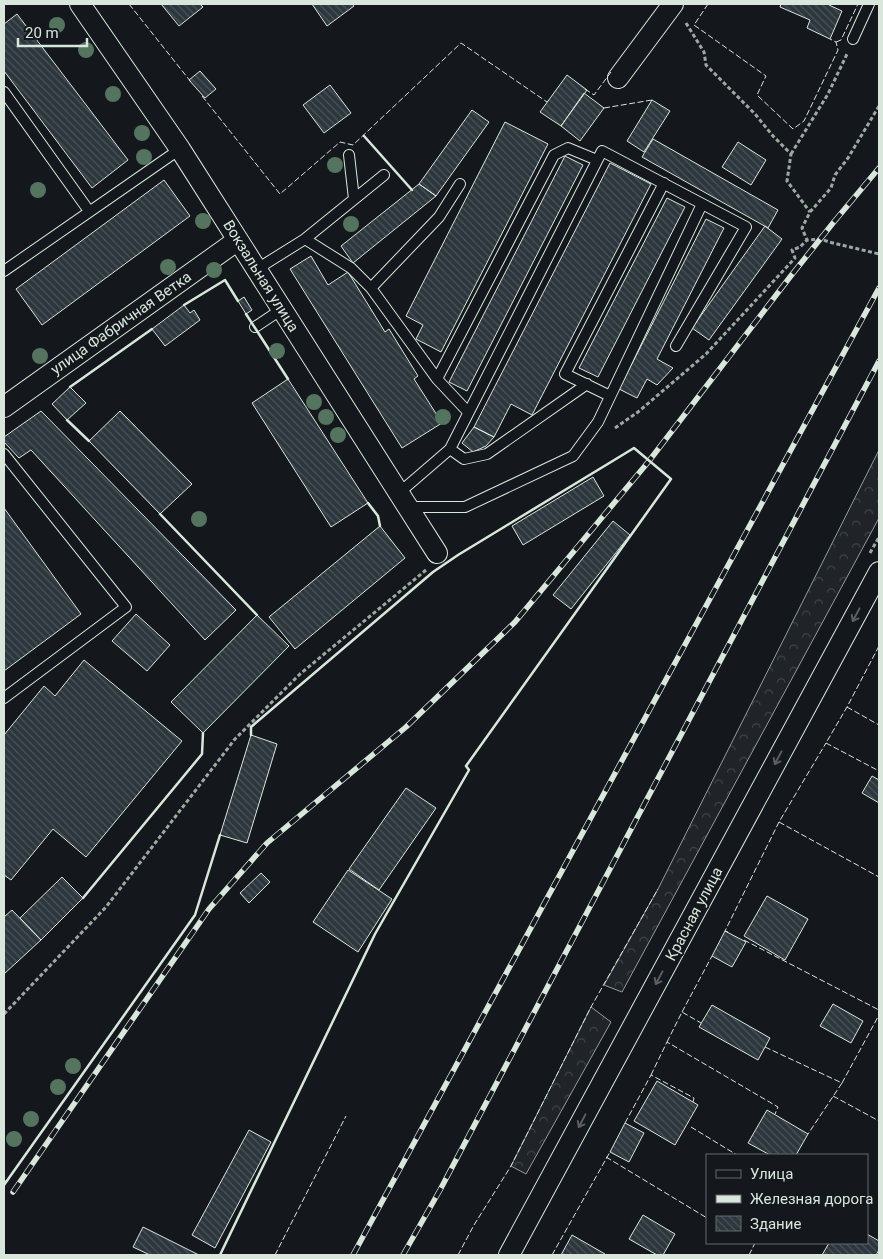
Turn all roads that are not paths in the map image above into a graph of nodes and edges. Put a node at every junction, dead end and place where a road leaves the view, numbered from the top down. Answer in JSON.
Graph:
{"nodes":[{"id":1,"x":80,"y":4,"type":"edge"},
{"id":2,"x":673,"y":4,"type":"edge"},
{"id":3,"x":869,"y":4,"type":"edge"},
{"id":4,"x":853,"y":39,"type":"road end"},
{"id":5,"x":618,"y":78,"type":"dead end"},
{"id":6,"x":4,"y":92,"type":"edge"},
{"id":7,"x":180,"y":148,"type":"junction"},
{"id":8,"x":348,"y":155,"type":"dead end"},
{"id":9,"x":597,"y":160,"type":"junction"},
{"id":10,"x":384,"y":175,"type":"dead end"},
{"id":11,"x":664,"y":183,"type":"junction"},
{"id":12,"x":460,"y":184,"type":"dead end"},
{"id":13,"x":354,"y":199,"type":"junction"},
{"id":14,"x":702,"y":204,"type":"junction"},
{"id":15,"x":89,"y":211,"type":"junction"},
{"id":16,"x":305,"y":239,"type":"junction"},
{"id":17,"x":238,"y":240,"type":"junction"},
{"id":18,"x":256,"y":269,"type":"junction"},
{"id":19,"x":4,"y":271,"type":"edge"},
{"id":20,"x":371,"y":288,"type":"junction"},
{"id":21,"x":282,"y":309,"type":"junction"},
{"id":22,"x":255,"y":327,"type":"dead end"},
{"id":23,"x":676,"y":346,"type":"dead end"},
{"id":24,"x":437,"y":379,"type":"junction"},
{"id":25,"x":587,"y":384,"type":"junction"},
{"id":26,"x":610,"y":396,"type":"junction"},
{"id":27,"x":4,"y":407,"type":"edge"},
{"id":28,"x":468,"y":412,"type":"junction"},
{"id":29,"x":450,"y":448,"type":"junction"},
{"id":30,"x":4,"y":454,"type":"edge"},
{"id":31,"x":404,"y":500,"type":"junction"},
{"id":32,"x":437,"y":553,"type":"road end"},
{"id":33,"x":879,"y":572,"type":"edge"},
{"id":34,"x":4,"y":698,"type":"edge"},
{"id":35,"x":509,"y":1255,"type":"edge"}],
"edges":[{"from":1,"to":7,"type":"street","name":"Вокзальная улица"},
{"from":2,"to":5,"type":"street"},
{"from":3,"to":4,"type":"lane"},
{"from":6,"to":15,"type":"lane"},
{"from":7,"to":15,"type":"lane"},
{"from":7,"to":17,"type":"street","name":"Вокзальная улица"},
{"from":8,"to":13,"type":"lane"},
{"from":9,"to":11,"type":"lane"},
{"from":9,"to":24,"type":"lane"},
{"from":9,"to":28,"type":"lane"},
{"from":10,"to":13,"type":"lane"},
{"from":11,"to":14,"type":"lane"},
{"from":11,"to":25,"type":"lane"},
{"from":12,"to":20,"type":"lane"},
{"from":13,"to":16,"type":"lane"},
{"from":14,"to":23,"type":"lane"},
{"from":14,"to":26,"type":"lane"},
{"from":15,"to":19,"type":"lane"},
{"from":16,"to":18,"type":"lane"},
{"from":16,"to":20,"type":"lane"},
{"from":17,"to":18,"type":"street","name":"Вокзальная улица"},
{"from":17,"to":27,"type":"street","name":"улица Фабричная Ветка"},
{"from":18,"to":21,"type":"street","name":"Вокзальная улица"},
{"from":20,"to":24,"type":"lane"},
{"from":21,"to":22,"type":"lane"},
{"from":21,"to":31,"type":"street","name":"Вокзальная улица"},
{"from":24,"to":28,"type":"lane"},
{"from":25,"to":26,"type":"lane"},
{"from":25,"to":29,"type":"lane"},
{"from":26,"to":31,"type":"lane"},
{"from":28,"to":29,"type":"lane"},
{"from":29,"to":31,"type":"lane"},
{"from":30,"to":34,"type":"lane"},
{"from":31,"to":32,"type":"street","name":"Вокзальная улица"},
{"from":33,"to":35,"type":"street","name":"Красная улица","one_way":true}]}
